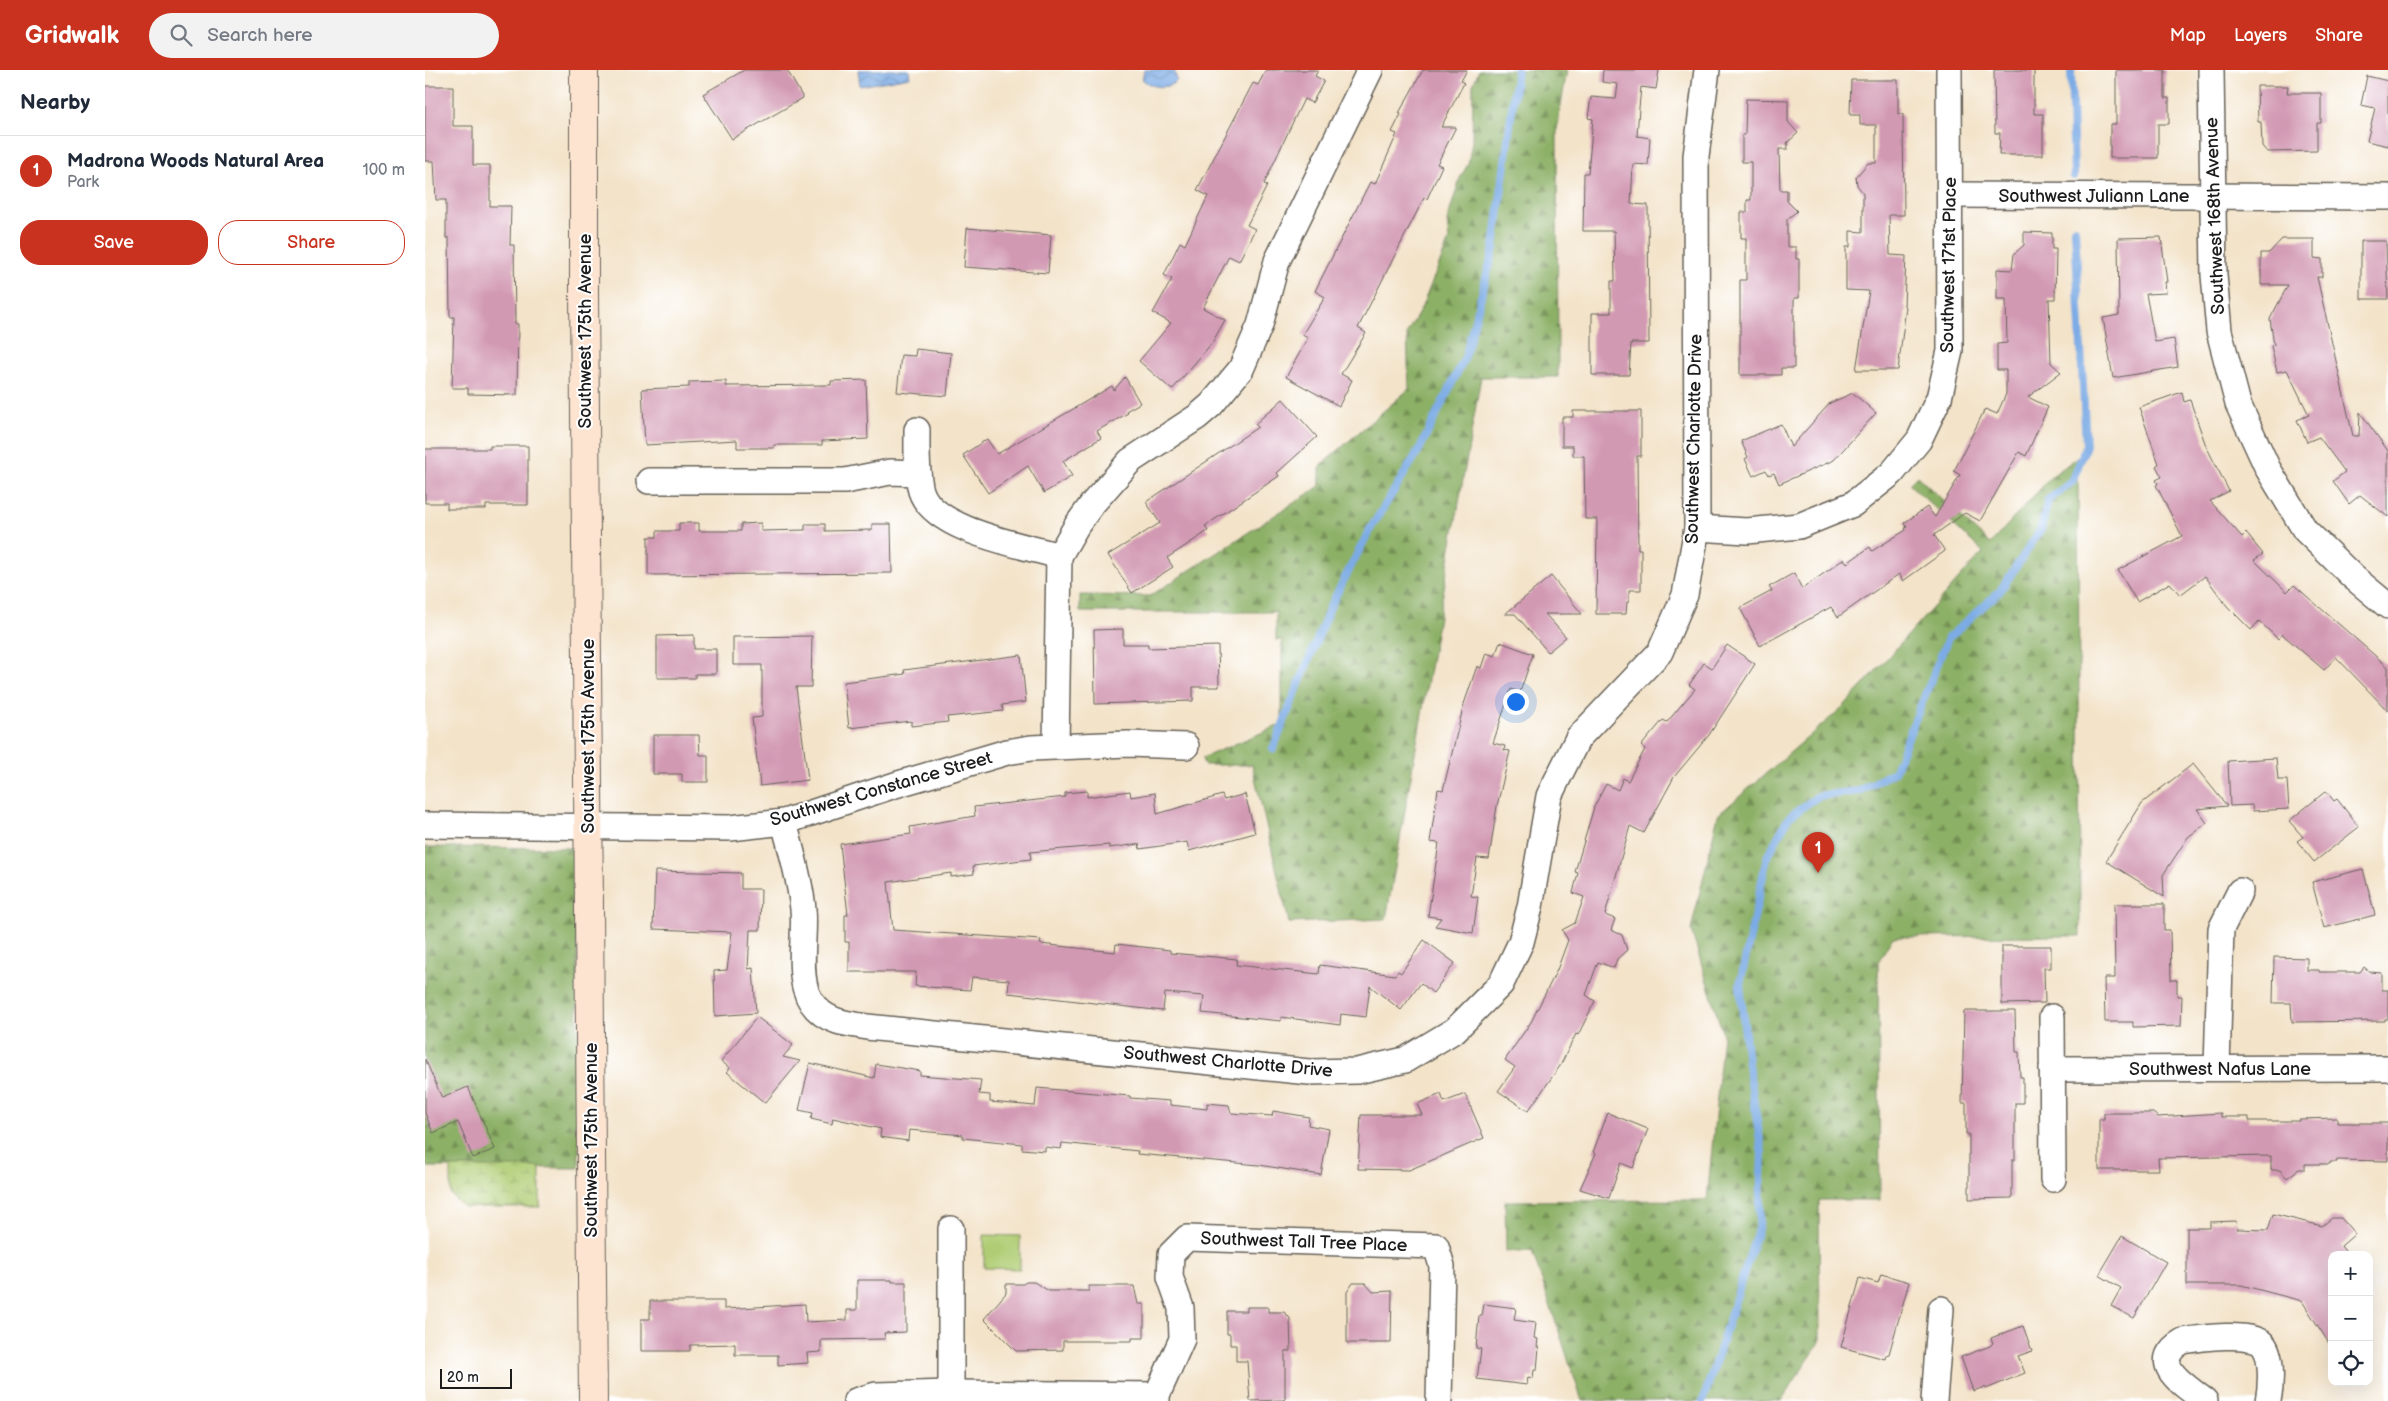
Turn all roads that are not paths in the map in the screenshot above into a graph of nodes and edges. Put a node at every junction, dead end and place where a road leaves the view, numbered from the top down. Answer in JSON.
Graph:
{"nodes":[{"id":1,"x":585,"y":70,"type":"edge"},
{"id":2,"x":1370,"y":70,"type":"edge"},
{"id":3,"x":1707,"y":70,"type":"edge"},
{"id":4,"x":1949,"y":70,"type":"edge"},
{"id":5,"x":2211,"y":70,"type":"edge"},
{"id":6,"x":1950,"y":195,"type":"junction"},
{"id":7,"x":2212,"y":196,"type":"junction"},
{"id":8,"x":2388,"y":198,"type":"edge"},
{"id":9,"x":917,"y":430,"type":"dead end"},
{"id":10,"x":918,"y":473,"type":"junction"},
{"id":11,"x":649,"y":481,"type":"dead end"},
{"id":12,"x":1697,"y":528,"type":"junction"},
{"id":13,"x":1059,"y":556,"type":"junction"},
{"id":14,"x":2388,"y":606,"type":"edge"},
{"id":15,"x":1056,"y":746,"type":"junction"},
{"id":16,"x":1186,"y":746,"type":"dead end"},
{"id":17,"x":784,"y":822,"type":"junction"},
{"id":18,"x":425,"y":825,"type":"edge"},
{"id":19,"x":588,"y":827,"type":"junction"},
{"id":20,"x":2240,"y":891,"type":"dead end"},
{"id":21,"x":2052,"y":1017,"type":"dead end"},
{"id":22,"x":2217,"y":1068,"type":"junction"},
{"id":23,"x":2388,"y":1068,"type":"edge"},
{"id":24,"x":2052,"y":1070,"type":"junction"},
{"id":25,"x":2053,"y":1179,"type":"dead end"},
{"id":26,"x":951,"y":1229,"type":"dead end"},
{"id":27,"x":1941,"y":1309,"type":"dead end"},
{"id":28,"x":951,"y":1393,"type":"junction"},
{"id":29,"x":1157,"y":1398,"type":"edge"},
{"id":30,"x":593,"y":1401,"type":"edge"},
{"id":31,"x":856,"y":1401,"type":"edge"},
{"id":32,"x":1439,"y":1401,"type":"edge"},
{"id":33,"x":1935,"y":1401,"type":"edge"},
{"id":34,"x":2205,"y":1401,"type":"edge"},
{"id":35,"x":2268,"y":1401,"type":"edge"}],
"edges":[{"from":1,"to":19,"type":"main road","name":"Southwest 175th Avenue"},
{"from":2,"to":13,"type":"street"},
{"from":3,"to":12,"type":"street","name":"Southwest Charlotte Drive"},
{"from":4,"to":6,"type":"street","name":"Southwest 171st Place"},
{"from":5,"to":7,"type":"street","name":"Southwest 168th Avenue"},
{"from":6,"to":7,"type":"street","name":"Southwest Juliann Lane"},
{"from":6,"to":12,"type":"street","name":"Southwest 171st Place"},
{"from":7,"to":8,"type":"street","name":"Southwest Juliann Lane"},
{"from":7,"to":14,"type":"street","name":"Southwest 168th Avenue"},
{"from":9,"to":10,"type":"street"},
{"from":10,"to":11,"type":"street"},
{"from":10,"to":13,"type":"street"},
{"from":12,"to":17,"type":"street","name":"Southwest Charlotte Drive"},
{"from":13,"to":15,"type":"street"},
{"from":15,"to":16,"type":"street","name":"Southwest Constance Street"},
{"from":15,"to":17,"type":"street","name":"Southwest Constance Street"},
{"from":17,"to":19,"type":"street","name":"Southwest Constance Street"},
{"from":18,"to":19,"type":"street","name":"Southwest Constance Street"},
{"from":19,"to":30,"type":"main road","name":"Southwest 175th Avenue"},
{"from":20,"to":22,"type":"street"},
{"from":21,"to":24,"type":"street"},
{"from":22,"to":23,"type":"street","name":"Southwest Nafus Lane"},
{"from":22,"to":24,"type":"street","name":"Southwest Nafus Lane"},
{"from":24,"to":25,"type":"street"},
{"from":26,"to":28,"type":"street"},
{"from":27,"to":33,"type":"street"},
{"from":28,"to":29,"type":"street"},
{"from":28,"to":31,"type":"street"},
{"from":29,"to":32,"type":"street","name":"Southwest Tall Tree Place"},
{"from":34,"to":35,"type":"street"}]}
